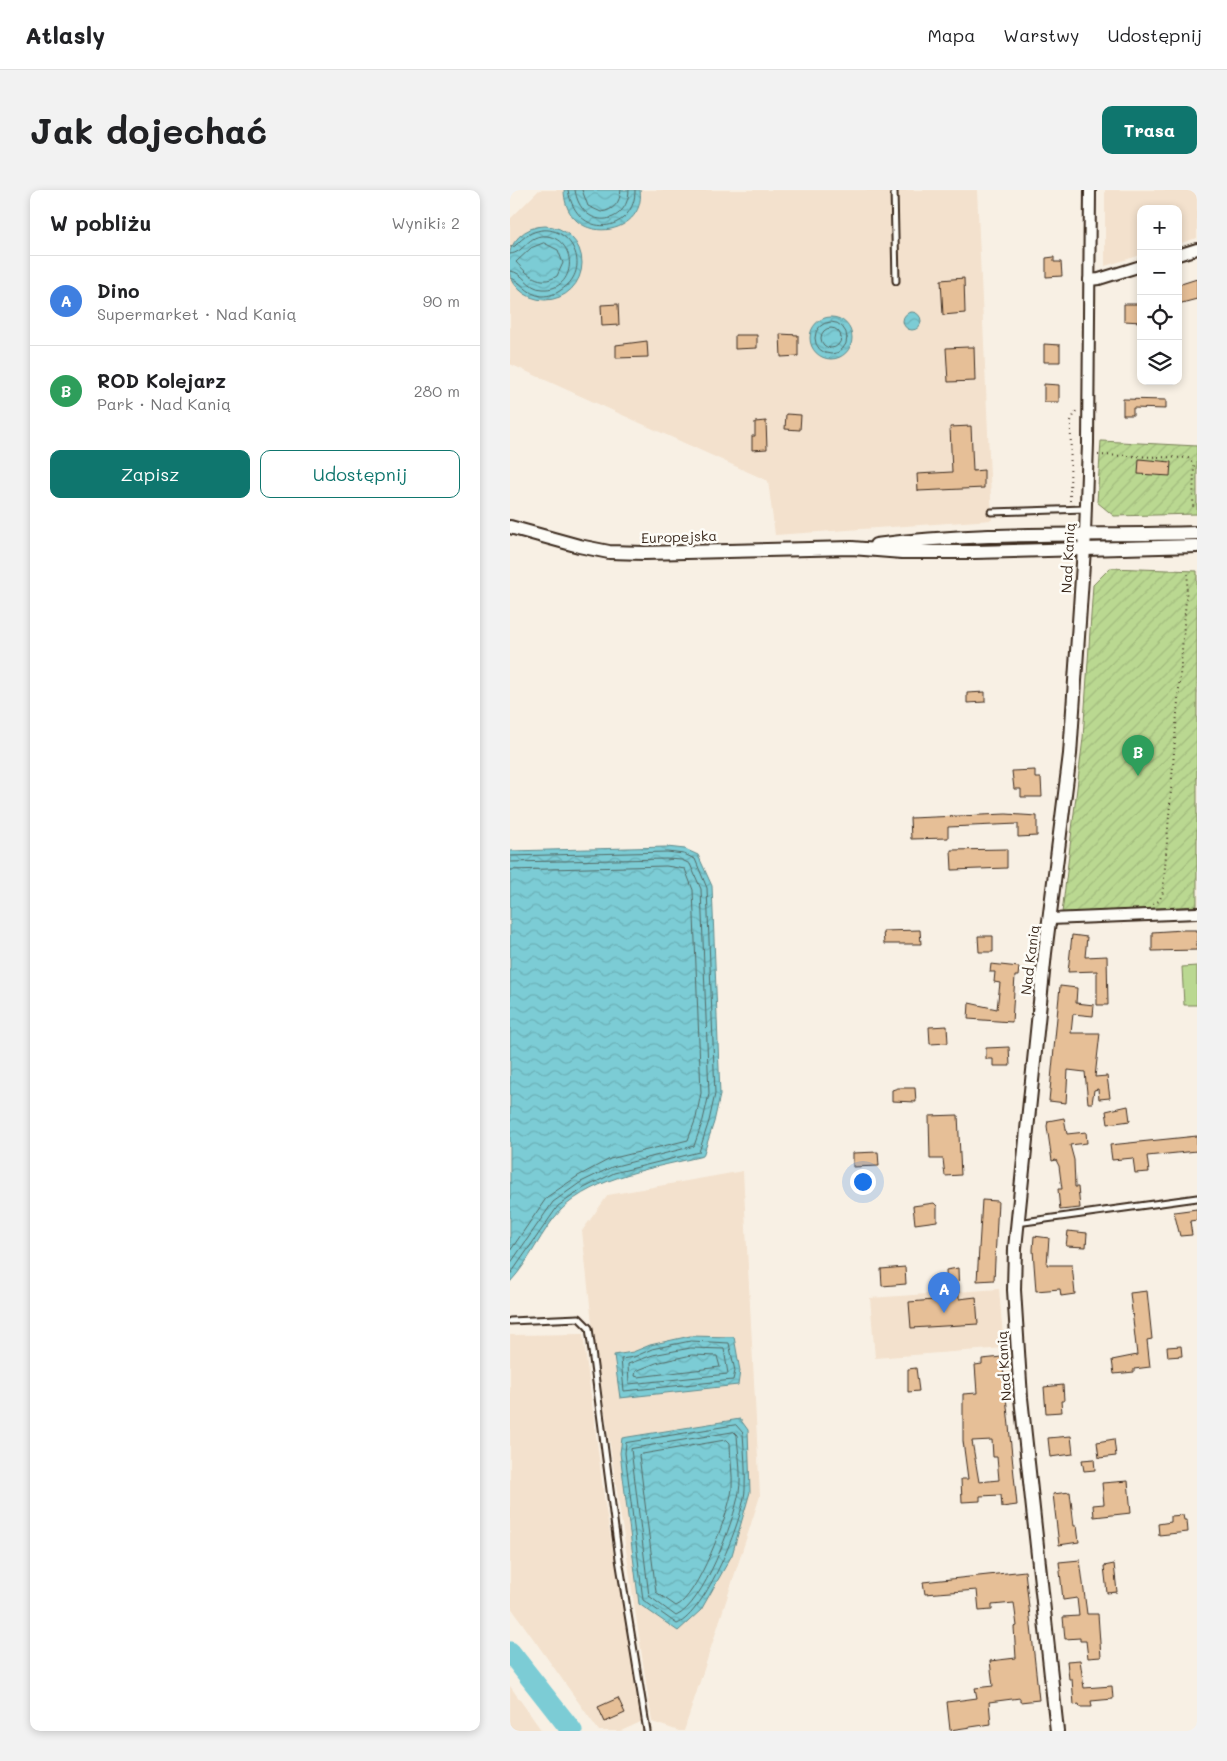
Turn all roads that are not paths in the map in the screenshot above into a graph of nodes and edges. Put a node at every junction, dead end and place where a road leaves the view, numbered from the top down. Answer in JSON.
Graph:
{"nodes":[{"id":1,"x":894,"y":190,"type":"edge"},
{"id":2,"x":1090,"y":190,"type":"edge"},
{"id":3,"x":1197,"y":249,"type":"edge"},
{"id":4,"x":1182,"y":254,"type":"edge"},
{"id":5,"x":1137,"y":267,"type":"edge"},
{"id":6,"x":1089,"y":280,"type":"junction"},
{"id":7,"x":896,"y":281,"type":"dead end"},
{"id":8,"x":1085,"y":509,"type":"junction"},
{"id":9,"x":991,"y":512,"type":"dead end"},
{"id":10,"x":510,"y":527,"type":"edge"},
{"id":11,"x":1197,"y":533,"type":"edge"},
{"id":12,"x":1084,"y":534,"type":"junction"},
{"id":13,"x":1197,"y":546,"type":"edge"},
{"id":14,"x":852,"y":548,"type":"junction"},
{"id":15,"x":1084,"y":550,"type":"junction"},
{"id":16,"x":1197,"y":913,"type":"edge"},
{"id":17,"x":1050,"y":919,"type":"junction"},
{"id":18,"x":1197,"y":1198,"type":"edge"},
{"id":19,"x":1017,"y":1223,"type":"junction"},
{"id":20,"x":510,"y":1321,"type":"edge"},
{"id":21,"x":647,"y":1731,"type":"edge"},
{"id":22,"x":1057,"y":1731,"type":"edge"}],
"edges":[{"from":1,"to":7,"type":"lane"},
{"from":2,"to":6,"type":"street","name":"Nad Kanią"},
{"from":3,"to":4,"type":"street"},
{"from":5,"to":6,"type":"street"},
{"from":6,"to":8,"type":"street","name":"Nad Kanią"},
{"from":8,"to":9,"type":"lane"},
{"from":8,"to":12,"type":"street","name":"Nad Kanią"},
{"from":10,"to":14,"type":"street","name":"Europejska"},
{"from":11,"to":12,"type":"street","name":"Europejska"},
{"from":12,"to":14,"type":"street","name":"Europejska"},
{"from":12,"to":15,"type":"street","name":"Nad Kanią"},
{"from":13,"to":15,"type":"street","name":"Europejska"},
{"from":14,"to":15,"type":"street","name":"Europejska"},
{"from":15,"to":17,"type":"street","name":"Nad Kanią"},
{"from":16,"to":17,"type":"street"},
{"from":17,"to":19,"type":"street","name":"Nad Kanią"},
{"from":18,"to":19,"type":"lane"},
{"from":19,"to":22,"type":"street","name":"Nad Kanią"},
{"from":20,"to":21,"type":"lane"}]}
